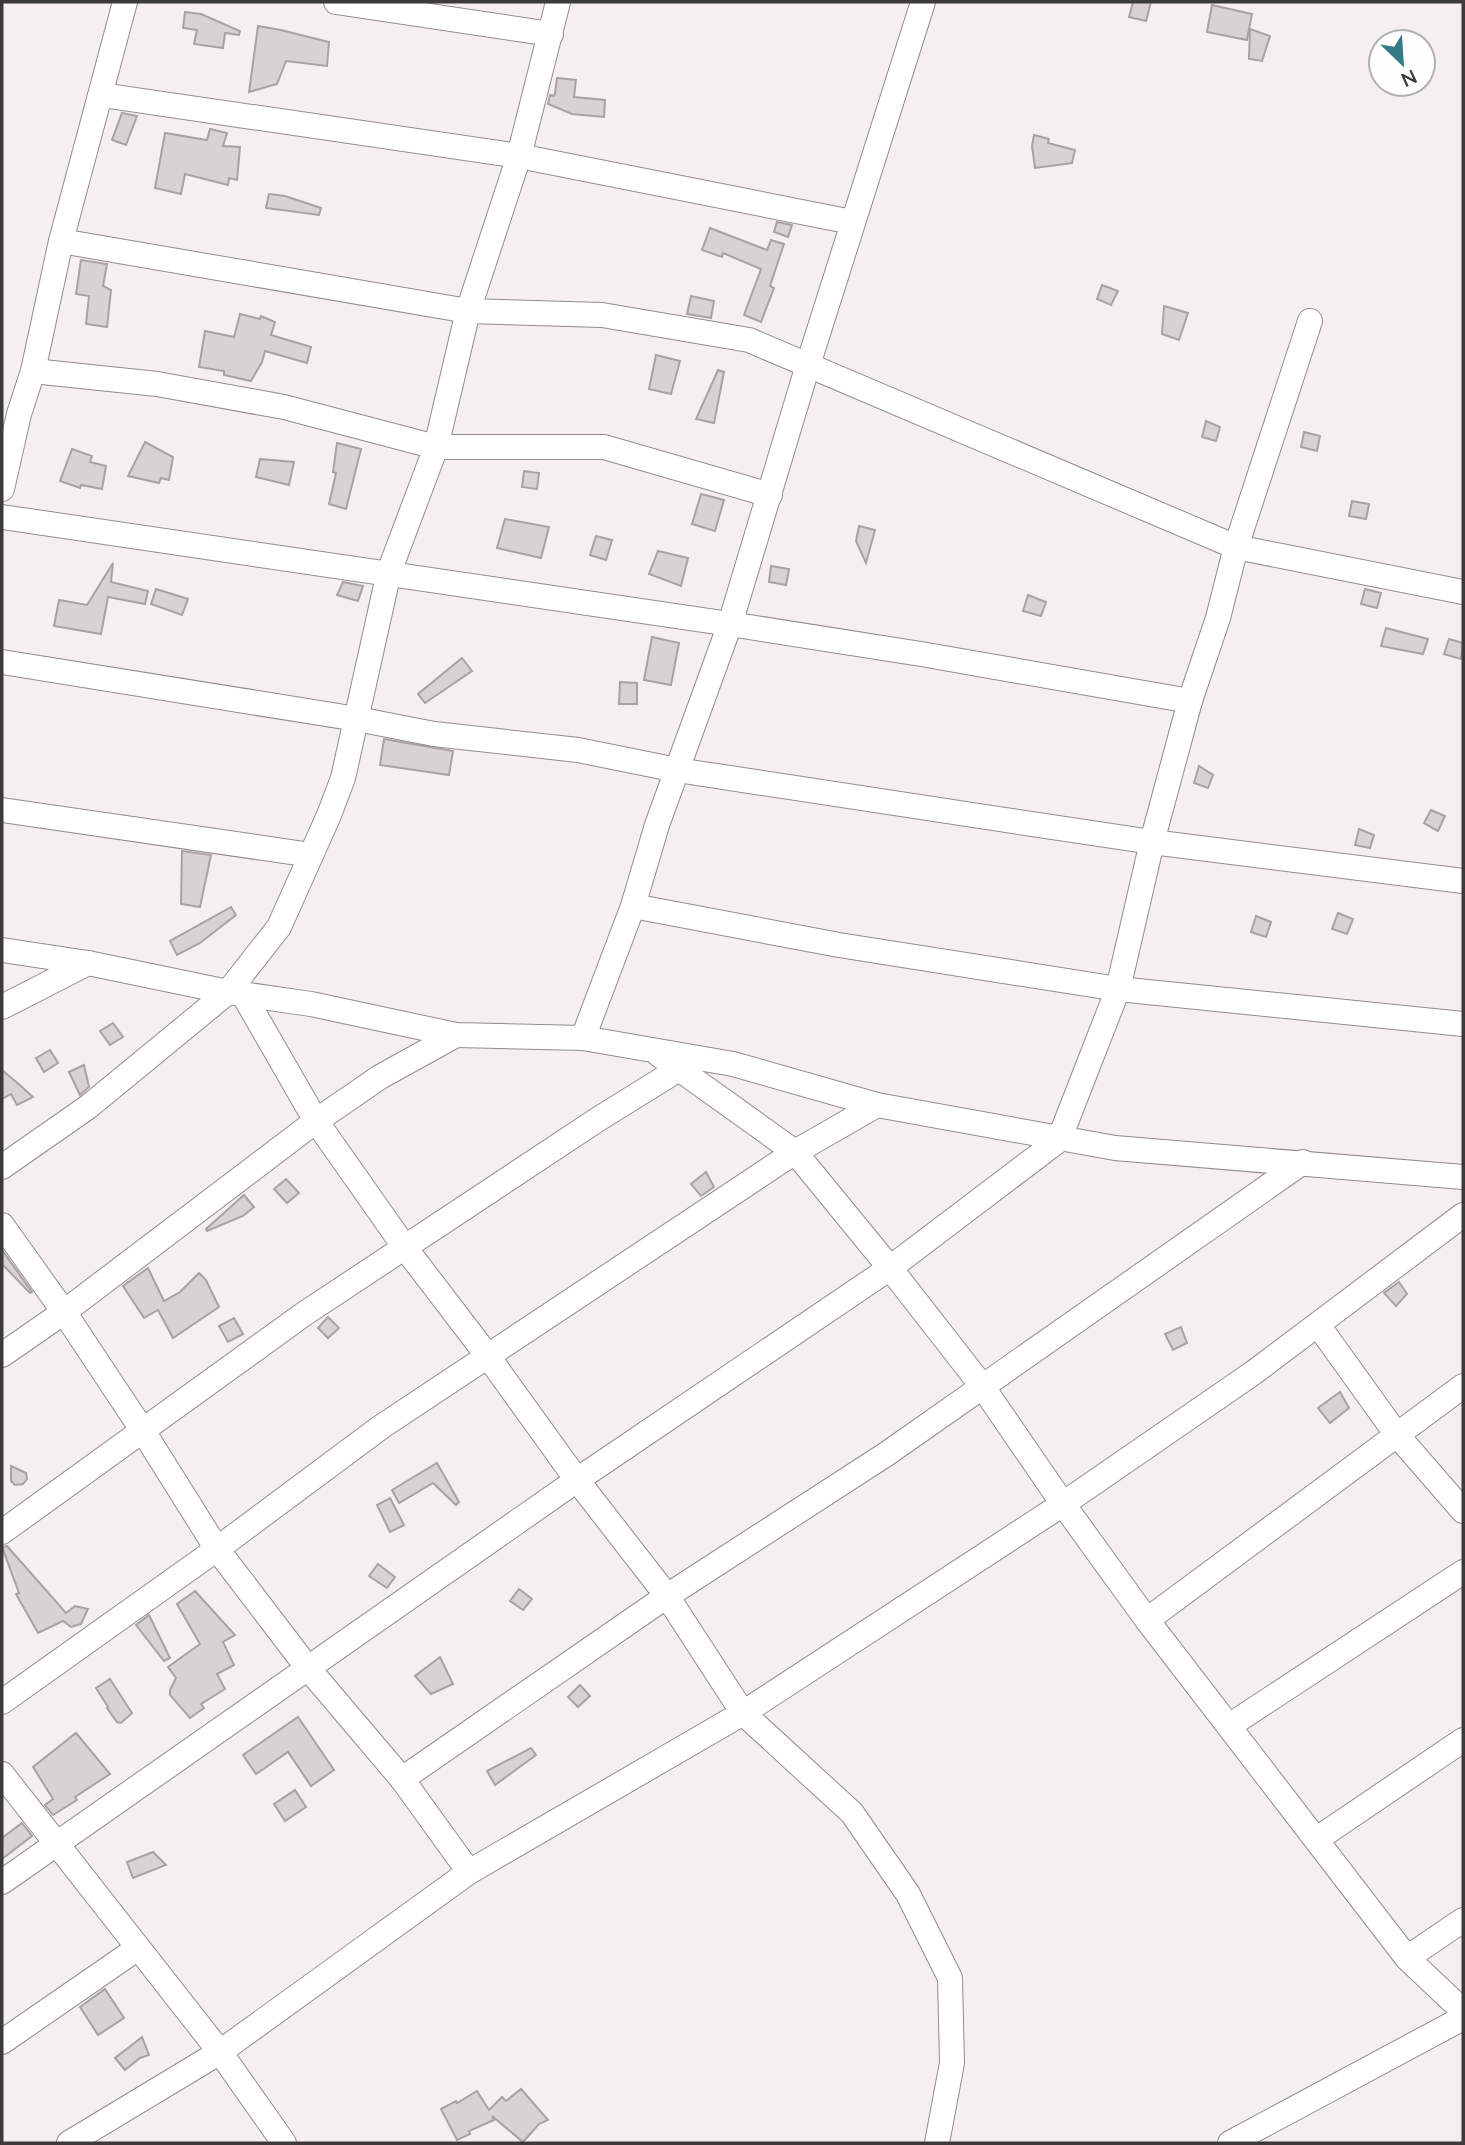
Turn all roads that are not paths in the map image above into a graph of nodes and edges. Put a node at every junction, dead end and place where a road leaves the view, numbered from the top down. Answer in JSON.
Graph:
{"nodes":[{"id":1,"x":125,"y":2,"type":"edge"},
{"id":2,"x":336,"y":2,"type":"edge"},
{"id":3,"x":558,"y":2,"type":"edge"},
{"id":4,"x":923,"y":2,"type":"edge"},
{"id":5,"x":551,"y":34,"type":"junction"},
{"id":6,"x":102,"y":95,"type":"junction"},
{"id":7,"x":519,"y":156,"type":"junction"},
{"id":8,"x":852,"y":222,"type":"junction"},
{"id":9,"x":61,"y":241,"type":"junction"},
{"id":10,"x":468,"y":311,"type":"junction"},
{"id":11,"x":1310,"y":321,"type":"dead end"},
{"id":12,"x":807,"y":365,"type":"junction"},
{"id":13,"x":33,"y":371,"type":"junction"},
{"id":14,"x":436,"y":447,"type":"junction"},
{"id":15,"x":2,"y":489,"type":"edge"},
{"id":16,"x":769,"y":495,"type":"junction"},
{"id":17,"x":2,"y":517,"type":"edge"},
{"id":18,"x":1236,"y":547,"type":"junction"},
{"id":19,"x":389,"y":572,"type":"junction"},
{"id":20,"x":1463,"y":592,"type":"edge"},
{"id":21,"x":730,"y":624,"type":"junction"},
{"id":22,"x":2,"y":662,"type":"edge"},
{"id":23,"x":1190,"y":701,"type":"junction"},
{"id":24,"x":357,"y":719,"type":"junction"},
{"id":25,"x":677,"y":770,"type":"junction"},
{"id":26,"x":2,"y":810,"type":"edge"},
{"id":27,"x":1152,"y":842,"type":"junction"},
{"id":28,"x":311,"y":855,"type":"junction"},
{"id":29,"x":1463,"y":881,"type":"edge"},
{"id":30,"x":634,"y":906,"type":"junction"},
{"id":31,"x":2,"y":950,"type":"edge"},
{"id":32,"x":88,"y":963,"type":"junction"},
{"id":33,"x":1118,"y":989,"type":"junction"},
{"id":34,"x":235,"y":993,"type":"junction"},
{"id":35,"x":2,"y":1007,"type":"edge"},
{"id":36,"x":1463,"y":1024,"type":"edge"},
{"id":37,"x":456,"y":1035,"type":"junction"},
{"id":38,"x":583,"y":1038,"type":"junction"},
{"id":39,"x":655,"y":1052,"type":"junction"},
{"id":40,"x":680,"y":1069,"type":"junction"},
{"id":41,"x":877,"y":1105,"type":"junction"},
{"id":42,"x":316,"y":1121,"type":"junction"},
{"id":43,"x":1059,"y":1140,"type":"junction"},
{"id":44,"x":795,"y":1152,"type":"junction"},
{"id":45,"x":1303,"y":1162,"type":"junction"},
{"id":46,"x":2,"y":1167,"type":"edge"},
{"id":47,"x":1463,"y":1177,"type":"edge"},
{"id":48,"x":1463,"y":1215,"type":"edge"},
{"id":49,"x":2,"y":1225,"type":"edge"},
{"id":50,"x":406,"y":1249,"type":"junction"},
{"id":51,"x":890,"y":1268,"type":"junction"},
{"id":52,"x":64,"y":1312,"type":"junction"},
{"id":53,"x":1318,"y":1325,"type":"junction"},
{"id":54,"x":2,"y":1354,"type":"edge"},
{"id":55,"x":487,"y":1355,"type":"junction"},
{"id":56,"x":982,"y":1385,"type":"junction"},
{"id":57,"x":1463,"y":1386,"type":"edge"},
{"id":58,"x":143,"y":1431,"type":"junction"},
{"id":59,"x":1397,"y":1435,"type":"junction"},
{"id":60,"x":577,"y":1480,"type":"junction"},
{"id":61,"x":1063,"y":1504,"type":"junction"},
{"id":62,"x":1463,"y":1511,"type":"edge"},
{"id":63,"x":2,"y":1532,"type":"edge"},
{"id":64,"x":216,"y":1549,"type":"junction"},
{"id":65,"x":1463,"y":1572,"type":"edge"},
{"id":66,"x":667,"y":1596,"type":"junction"},
{"id":67,"x":1147,"y":1620,"type":"junction"},
{"id":68,"x":307,"y":1667,"type":"junction"},
{"id":69,"x":2,"y":1702,"type":"edge"},
{"id":70,"x":743,"y":1713,"type":"junction"},
{"id":71,"x":1229,"y":1726,"type":"junction"},
{"id":72,"x":1463,"y":1740,"type":"edge"},
{"id":73,"x":2,"y":1774,"type":"edge"},
{"id":74,"x":402,"y":1779,"type":"junction"},
{"id":75,"x":1317,"y":1839,"type":"junction"},
{"id":76,"x":57,"y":1842,"type":"junction"},
{"id":77,"x":470,"y":1872,"type":"junction"},
{"id":78,"x":2,"y":1882,"type":"edge"},
{"id":79,"x":1463,"y":1920,"type":"edge"},
{"id":80,"x":138,"y":1948,"type":"junction"},
{"id":81,"x":1407,"y":1958,"type":"junction"},
{"id":82,"x":1463,"y":2011,"type":"edge"},
{"id":83,"x":1463,"y":2018,"type":"edge"},
{"id":84,"x":2,"y":2042,"type":"edge"},
{"id":85,"x":220,"y":2052,"type":"junction"},
{"id":86,"x":69,"y":2143,"type":"edge"},
{"id":87,"x":284,"y":2143,"type":"edge"},
{"id":88,"x":937,"y":2143,"type":"edge"},
{"id":89,"x":1230,"y":2143,"type":"edge"}],
"edges":[{"from":1,"to":6,"type":"street"},
{"from":2,"to":5,"type":"street"},
{"from":3,"to":5,"type":"street"},
{"from":4,"to":8,"type":"street"},
{"from":5,"to":7,"type":"street"},
{"from":6,"to":7,"type":"street"},
{"from":6,"to":9,"type":"street"},
{"from":7,"to":8,"type":"street"},
{"from":7,"to":10,"type":"street"},
{"from":8,"to":12,"type":"street"},
{"from":9,"to":10,"type":"street"},
{"from":9,"to":13,"type":"street"},
{"from":10,"to":12,"type":"street"},
{"from":10,"to":14,"type":"street"},
{"from":11,"to":18,"type":"street"},
{"from":12,"to":16,"type":"street"},
{"from":12,"to":18,"type":"street"},
{"from":13,"to":14,"type":"street"},
{"from":13,"to":15,"type":"street"},
{"from":14,"to":16,"type":"street"},
{"from":14,"to":19,"type":"street"},
{"from":16,"to":21,"type":"street"},
{"from":17,"to":19,"type":"street"},
{"from":18,"to":20,"type":"street"},
{"from":18,"to":23,"type":"street"},
{"from":19,"to":21,"type":"street"},
{"from":19,"to":24,"type":"street"},
{"from":21,"to":23,"type":"street"},
{"from":21,"to":25,"type":"street"},
{"from":22,"to":24,"type":"street"},
{"from":23,"to":27,"type":"street"},
{"from":24,"to":25,"type":"street"},
{"from":24,"to":28,"type":"street"},
{"from":25,"to":27,"type":"street"},
{"from":25,"to":30,"type":"street"},
{"from":26,"to":28,"type":"street"},
{"from":27,"to":29,"type":"street"},
{"from":27,"to":33,"type":"street"},
{"from":28,"to":34,"type":"street"},
{"from":30,"to":33,"type":"street"},
{"from":30,"to":38,"type":"street"},
{"from":31,"to":32,"type":"street"},
{"from":32,"to":34,"type":"street"},
{"from":32,"to":35,"type":"street"},
{"from":33,"to":36,"type":"street"},
{"from":33,"to":43,"type":"street"},
{"from":34,"to":37,"type":"street"},
{"from":34,"to":42,"type":"street"},
{"from":34,"to":46,"type":"street"},
{"from":37,"to":38,"type":"street"},
{"from":37,"to":42,"type":"street"},
{"from":38,"to":39,"type":"street"},
{"from":39,"to":40,"type":"street"},
{"from":39,"to":41,"type":"street"},
{"from":40,"to":44,"type":"street"},
{"from":40,"to":50,"type":"street"},
{"from":41,"to":43,"type":"street"},
{"from":41,"to":44,"type":"street"},
{"from":42,"to":50,"type":"street"},
{"from":42,"to":52,"type":"street"},
{"from":43,"to":45,"type":"street"},
{"from":43,"to":51,"type":"street"},
{"from":44,"to":51,"type":"street"},
{"from":44,"to":55,"type":"street"},
{"from":45,"to":47,"type":"street"},
{"from":45,"to":56,"type":"street"},
{"from":48,"to":53,"type":"street"},
{"from":49,"to":52,"type":"street"},
{"from":50,"to":55,"type":"street"},
{"from":50,"to":58,"type":"street"},
{"from":51,"to":56,"type":"street"},
{"from":51,"to":60,"type":"street"},
{"from":52,"to":54,"type":"street"},
{"from":52,"to":58,"type":"street"},
{"from":53,"to":59,"type":"street"},
{"from":53,"to":61,"type":"street"},
{"from":55,"to":60,"type":"street"},
{"from":55,"to":64,"type":"street"},
{"from":56,"to":61,"type":"street"},
{"from":56,"to":66,"type":"street"},
{"from":57,"to":59,"type":"street"},
{"from":58,"to":63,"type":"street"},
{"from":58,"to":64,"type":"street"},
{"from":59,"to":62,"type":"street"},
{"from":59,"to":67,"type":"street"},
{"from":60,"to":66,"type":"street"},
{"from":60,"to":68,"type":"street"},
{"from":61,"to":67,"type":"street"},
{"from":61,"to":70,"type":"street"},
{"from":64,"to":68,"type":"street"},
{"from":64,"to":69,"type":"street"},
{"from":65,"to":71,"type":"street"},
{"from":66,"to":70,"type":"street"},
{"from":66,"to":74,"type":"street"},
{"from":67,"to":71,"type":"street"},
{"from":68,"to":74,"type":"street"},
{"from":68,"to":76,"type":"street"},
{"from":70,"to":77,"type":"street"},
{"from":70,"to":88,"type":"street"},
{"from":71,"to":75,"type":"street"},
{"from":72,"to":75,"type":"street"},
{"from":73,"to":76,"type":"street"},
{"from":74,"to":77,"type":"street"},
{"from":75,"to":81,"type":"street"},
{"from":76,"to":78,"type":"street"},
{"from":76,"to":80,"type":"street"},
{"from":77,"to":85,"type":"street"},
{"from":79,"to":81,"type":"street"},
{"from":80,"to":84,"type":"street"},
{"from":80,"to":85,"type":"street"},
{"from":81,"to":82,"type":"street"},
{"from":83,"to":89,"type":"street"},
{"from":85,"to":86,"type":"street"},
{"from":85,"to":87,"type":"street"}]}
